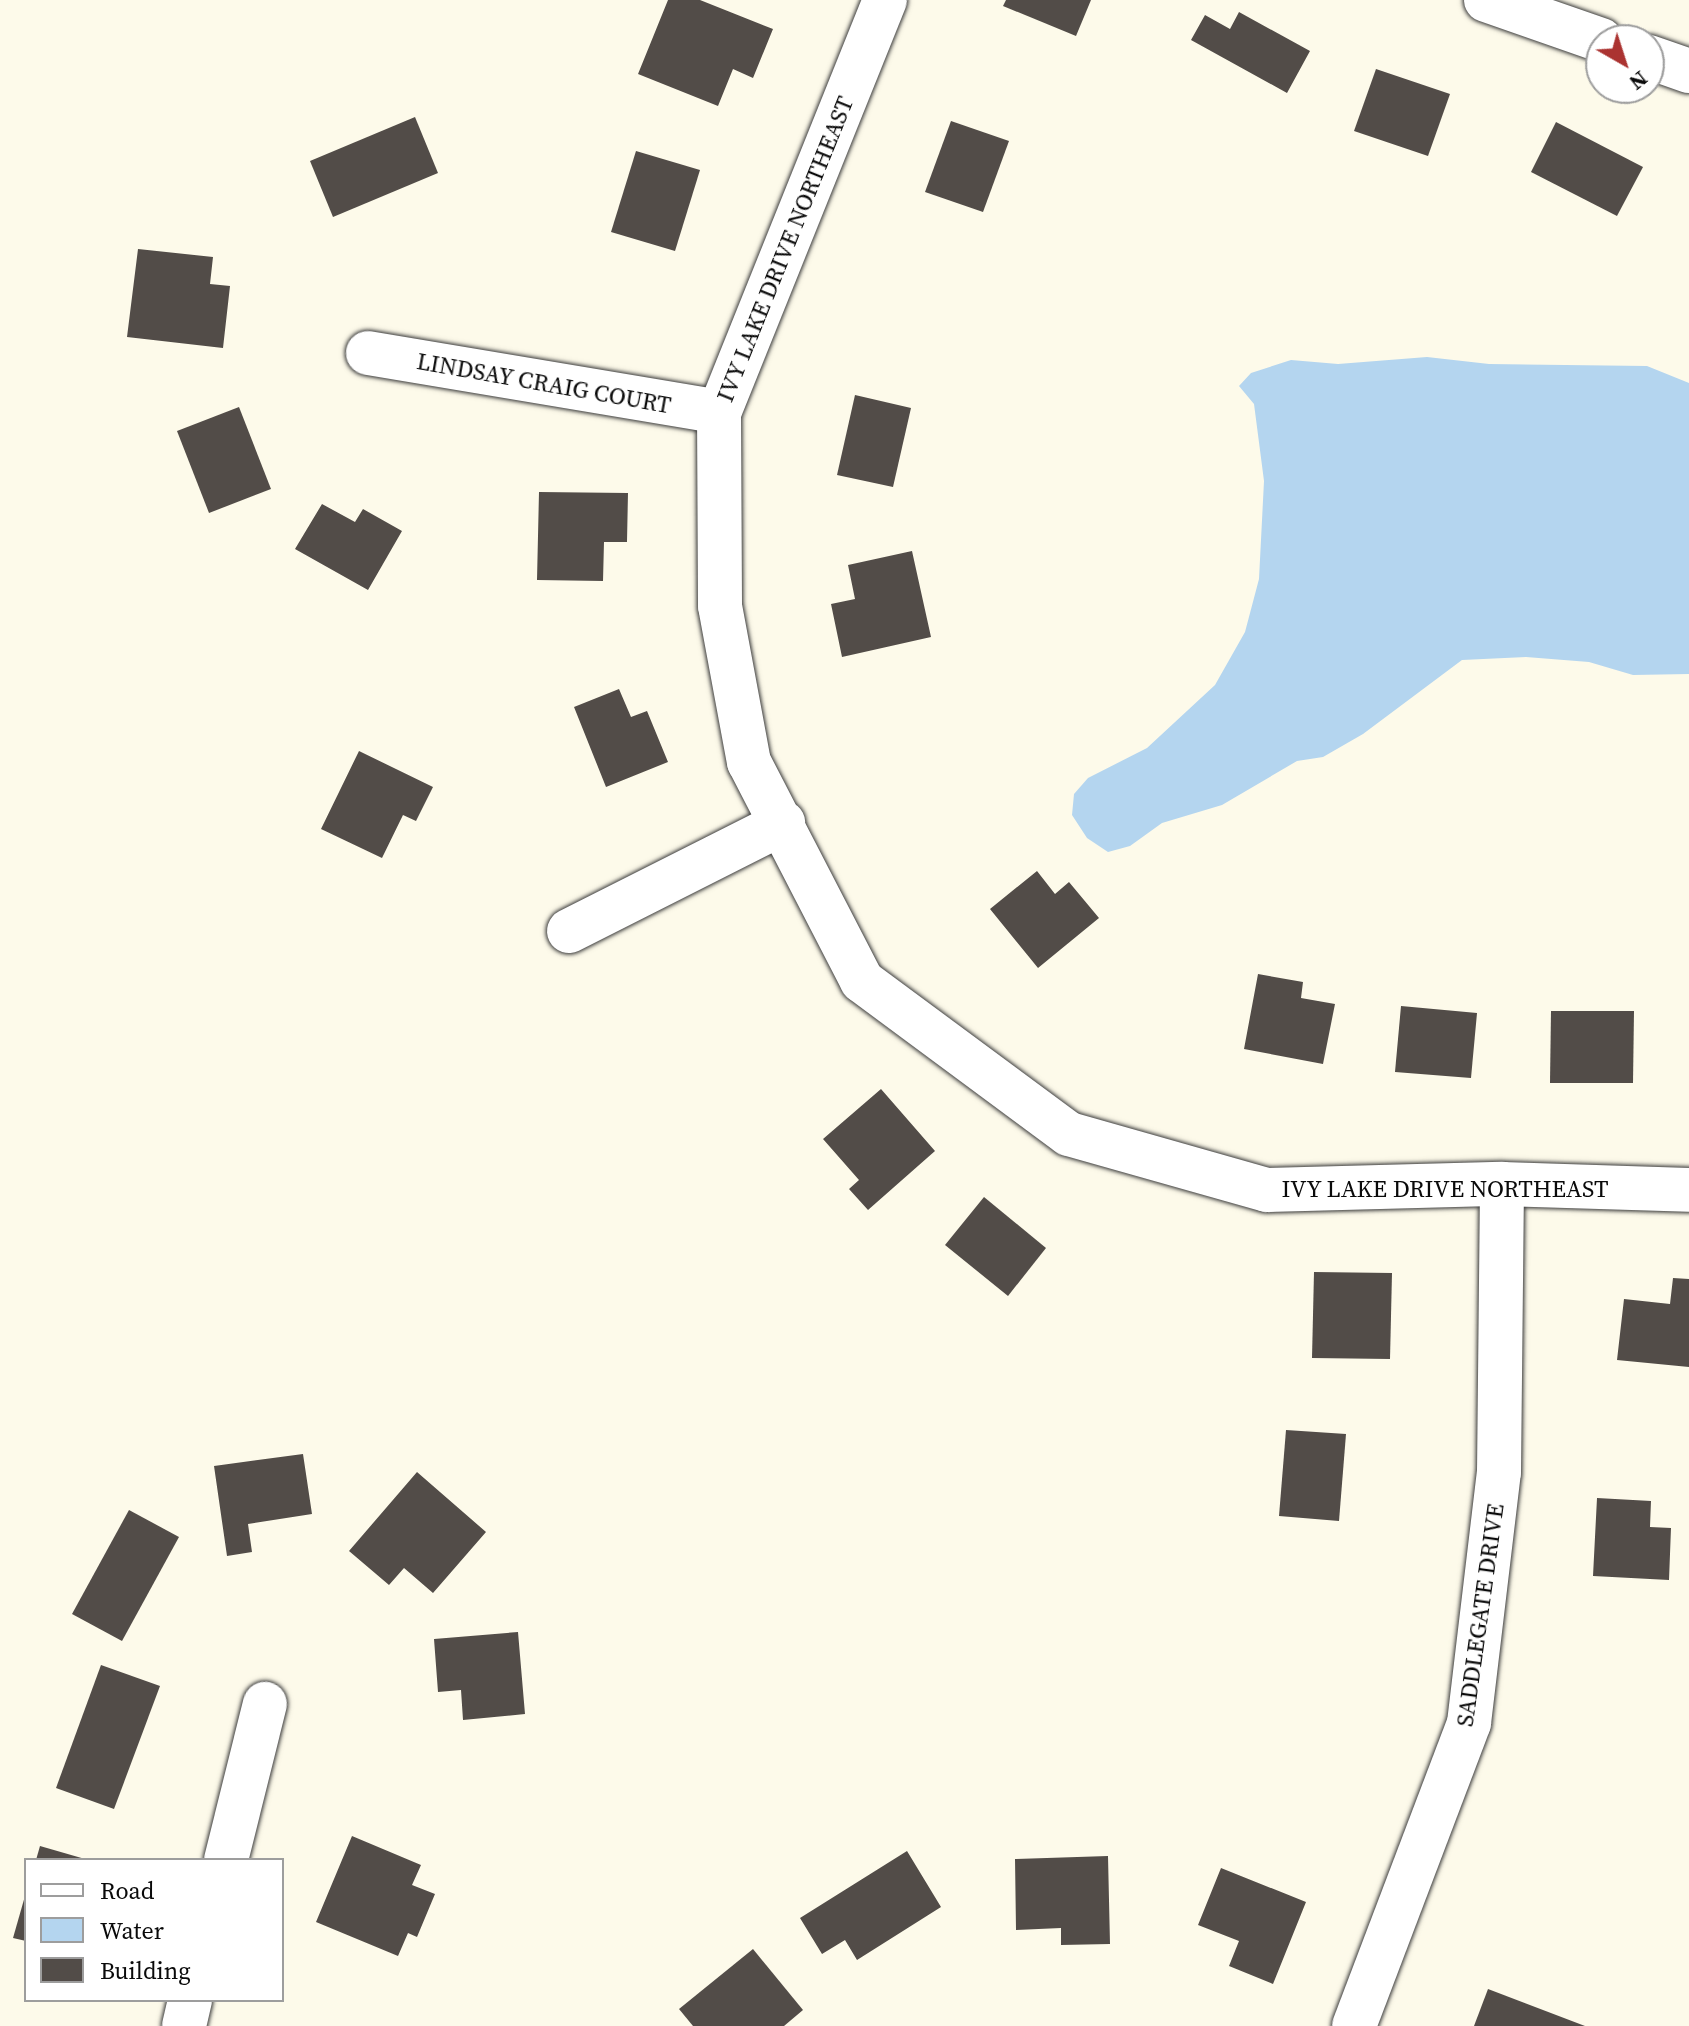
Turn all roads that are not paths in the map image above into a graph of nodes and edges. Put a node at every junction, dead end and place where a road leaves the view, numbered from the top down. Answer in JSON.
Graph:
{"nodes":[{"id":1,"x":885,"y":0,"type":"edge"},
{"id":2,"x":1486,"y":0,"type":"edge"},
{"id":3,"x":1585,"y":34,"type":"edge"},
{"id":4,"x":1665,"y":63,"type":"edge"},
{"id":5,"x":1689,"y":71,"type":"edge"},
{"id":6,"x":368,"y":353,"type":"dead end"},
{"id":7,"x":719,"y":412,"type":"junction"},
{"id":8,"x":783,"y":823,"type":"junction"},
{"id":9,"x":569,"y":931,"type":"dead end"},
{"id":10,"x":1502,"y":1184,"type":"junction"},
{"id":11,"x":1689,"y":1190,"type":"edge"},
{"id":12,"x":265,"y":1704,"type":"dead end"},
{"id":13,"x":226,"y":1858,"type":"edge"},
{"id":14,"x":190,"y":2002,"type":"edge"},
{"id":15,"x":184,"y":2026,"type":"edge"},
{"id":16,"x":1354,"y":2026,"type":"edge"}],
"edges":[{"from":1,"to":7,"type":"street","name":"IVY LAKE DRIVE NORTHEAST"},
{"from":2,"to":3,"type":"street"},
{"from":4,"to":5,"type":"street"},
{"from":6,"to":7,"type":"street","name":"LINDSAY CRAIG COURT"},
{"from":7,"to":8,"type":"street","name":"IVY LAKE DRIVE NORTHEAST"},
{"from":8,"to":9,"type":"street"},
{"from":8,"to":10,"type":"street","name":"IVY LAKE DRIVE NORTHEAST"},
{"from":10,"to":11,"type":"street","name":"IVY LAKE DRIVE NORTHEAST"},
{"from":10,"to":16,"type":"street","name":"SADDLEGATE DRIVE"},
{"from":12,"to":13,"type":"street"},
{"from":14,"to":15,"type":"street"}]}
